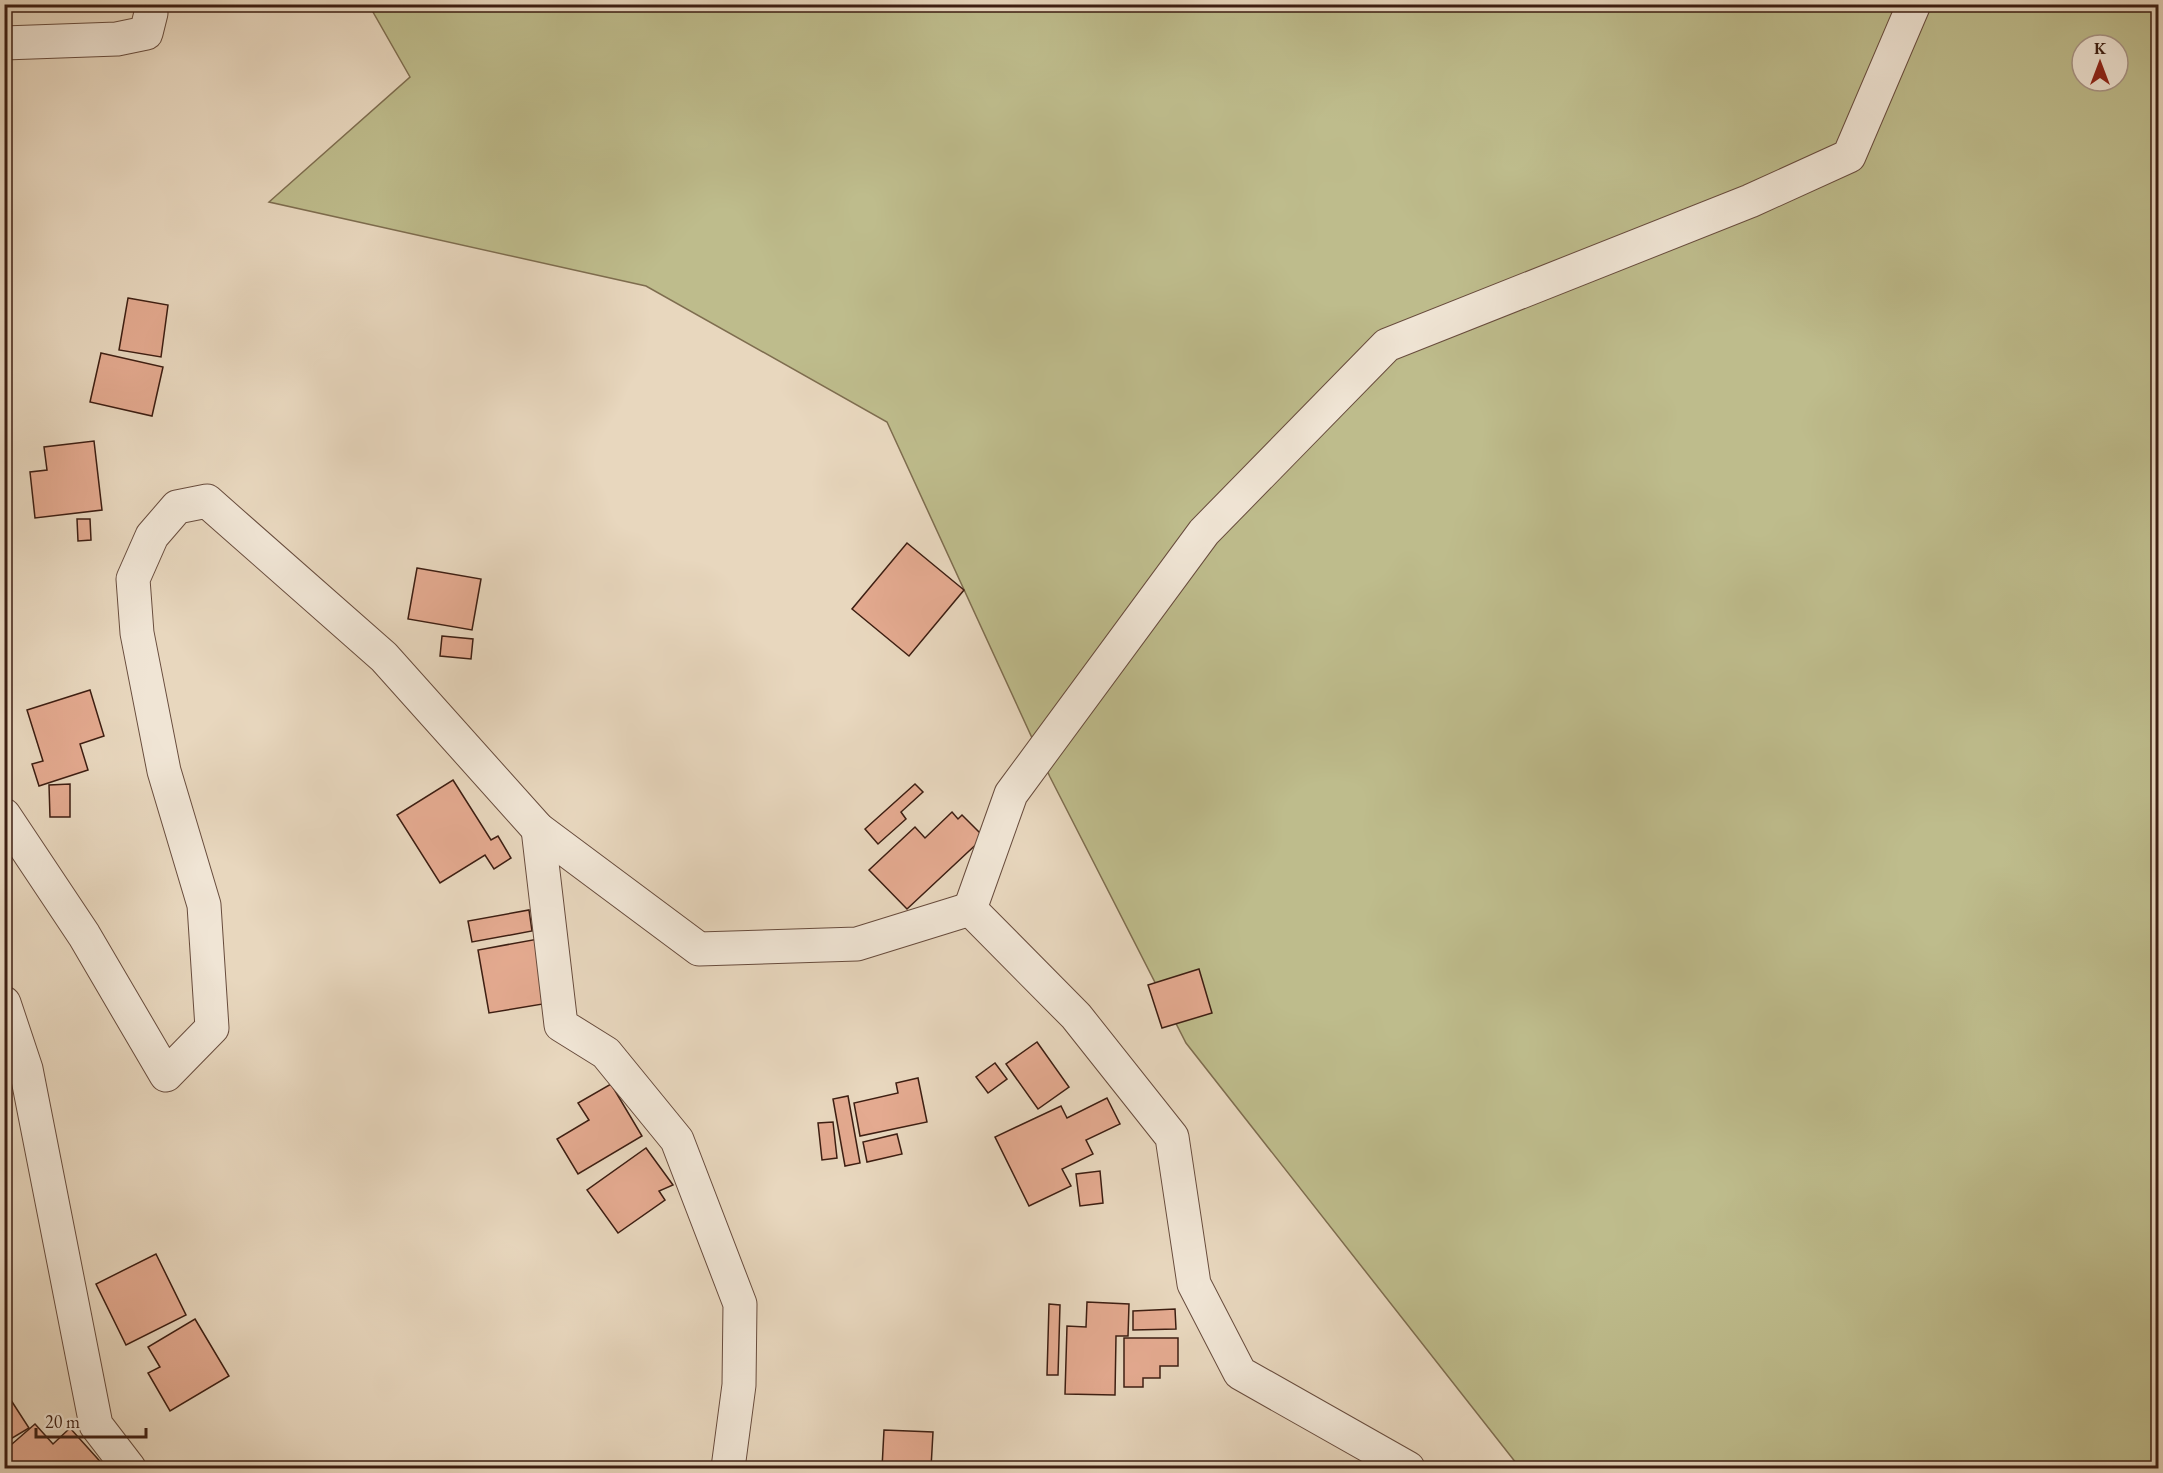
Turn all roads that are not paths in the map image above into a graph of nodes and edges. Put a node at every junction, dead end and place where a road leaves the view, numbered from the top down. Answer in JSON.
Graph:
{"nodes":[{"id":1,"x":150,"y":4,"type":"edge"},
{"id":2,"x":1914,"y":4,"type":"edge"},
{"id":3,"x":4,"y":43,"type":"edge"},
{"id":4,"x":4,"y":815,"type":"edge"},
{"id":5,"x":538,"y":829,"type":"junction"},
{"id":6,"x":970,"y":909,"type":"junction"},
{"id":7,"x":4,"y":1003,"type":"edge"},
{"id":8,"x":129,"y":1468,"type":"edge"},
{"id":9,"x":728,"y":1468,"type":"edge"},
{"id":10,"x":1408,"y":1468,"type":"edge"}],
"edges":[{"from":1,"to":3,"type":"street"},
{"from":2,"to":6,"type":"street"},
{"from":4,"to":5,"type":"street"},
{"from":5,"to":6,"type":"street"},
{"from":5,"to":9,"type":"street"},
{"from":6,"to":10,"type":"street"},
{"from":7,"to":8,"type":"street"}]}
